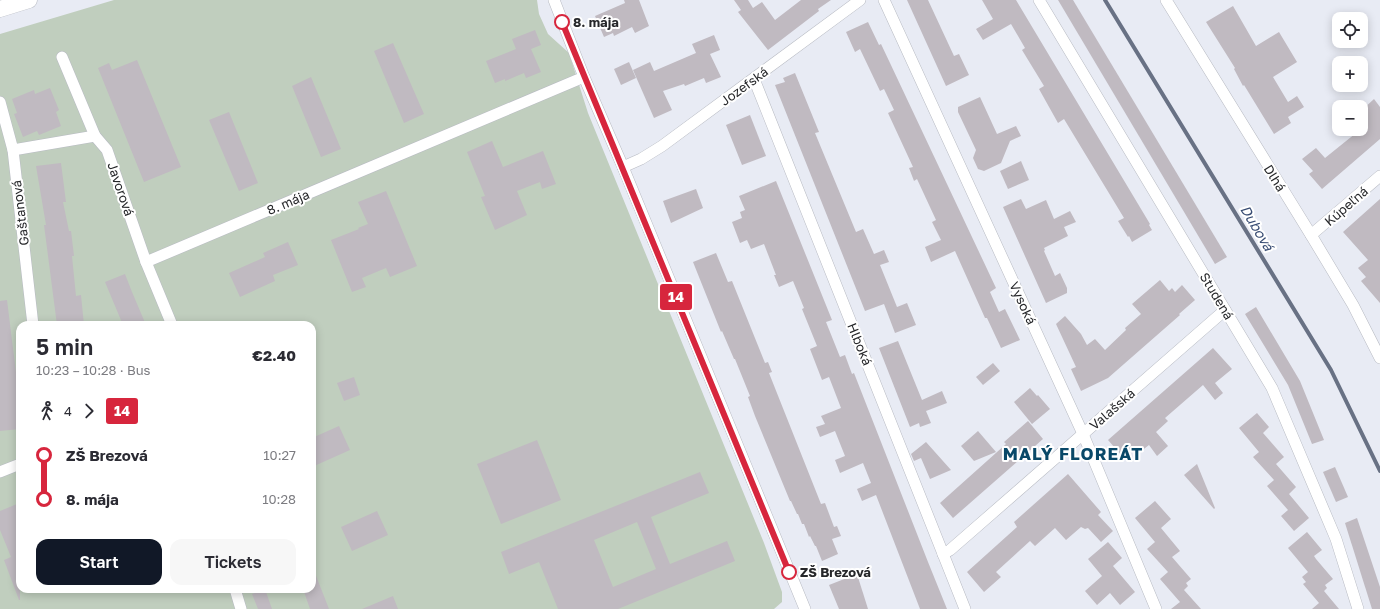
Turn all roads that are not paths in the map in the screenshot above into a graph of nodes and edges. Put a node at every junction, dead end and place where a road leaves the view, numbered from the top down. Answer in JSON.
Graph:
{"nodes":[{"id":1,"x":29,"y":0,"type":"edge"},
{"id":2,"x":554,"y":0,"type":"edge"},
{"id":3,"x":860,"y":0,"type":"edge"},
{"id":4,"x":884,"y":0,"type":"edge"},
{"id":5,"x":1040,"y":0,"type":"edge"},
{"id":6,"x":1166,"y":0,"type":"edge"},
{"id":7,"x":0,"y":9,"type":"edge"},
{"id":8,"x":62,"y":57,"type":"dead end"},
{"id":9,"x":584,"y":78,"type":"junction"},
{"id":10,"x":754,"y":79,"type":"junction"},
{"id":11,"x":0,"y":102,"type":"edge"},
{"id":12,"x":95,"y":136,"type":"junction"},
{"id":13,"x":13,"y":150,"type":"junction"},
{"id":14,"x":623,"y":167,"type":"junction"},
{"id":15,"x":1380,"y":176,"type":"edge"},
{"id":16,"x":1312,"y":235,"type":"junction"},
{"id":17,"x":146,"y":262,"type":"junction"},
{"id":18,"x":1225,"y":310,"type":"junction"},
{"id":19,"x":34,"y":321,"type":"edge"},
{"id":20,"x":170,"y":321,"type":"edge"},
{"id":21,"x":1380,"y":358,"type":"edge"},
{"id":22,"x":1083,"y":434,"type":"junction"},
{"id":23,"x":16,"y":466,"type":"edge"},
{"id":24,"x":0,"y":472,"type":"edge"},
{"id":25,"x":943,"y":554,"type":"junction"},
{"id":26,"x":236,"y":593,"type":"edge"},
{"id":27,"x":241,"y":609,"type":"edge"},
{"id":28,"x":804,"y":609,"type":"edge"},
{"id":29,"x":965,"y":609,"type":"edge"},
{"id":30,"x":1156,"y":609,"type":"edge"},
{"id":31,"x":1358,"y":609,"type":"edge"}],
"edges":[{"from":1,"to":7,"type":"main road"},
{"from":2,"to":9,"type":"street"},
{"from":3,"to":10,"type":"street","name":"Jozefská"},
{"from":4,"to":22,"type":"street","name":"Vysoká"},
{"from":5,"to":18,"type":"street","name":"Studená"},
{"from":6,"to":16,"type":"street","name":"Dlhá"},
{"from":8,"to":12,"type":"street","name":"Javorová"},
{"from":9,"to":14,"type":"street"},
{"from":9,"to":17,"type":"street","name":"8. mája"},
{"from":10,"to":14,"type":"street","name":"Jozefská"},
{"from":10,"to":25,"type":"street","name":"Hlboká"},
{"from":11,"to":13,"type":"street","name":"Gaštanová"},
{"from":12,"to":13,"type":"street"},
{"from":12,"to":17,"type":"street","name":"Javorová"},
{"from":13,"to":19,"type":"street","name":"Gaštanová"},
{"from":14,"to":28,"type":"street"},
{"from":15,"to":16,"type":"street","name":"Kúpeľná"},
{"from":16,"to":21,"type":"street","name":"Dlhá"},
{"from":17,"to":20,"type":"street","name":"Javorová"},
{"from":18,"to":22,"type":"street","name":"Valašská"},
{"from":18,"to":31,"type":"street","name":"Studená"},
{"from":22,"to":25,"type":"street","name":"Valašská"},
{"from":22,"to":30,"type":"street","name":"Vysoká"},
{"from":23,"to":24,"type":"street"},
{"from":25,"to":29,"type":"street","name":"Hlboká"},
{"from":26,"to":27,"type":"street"}]}
